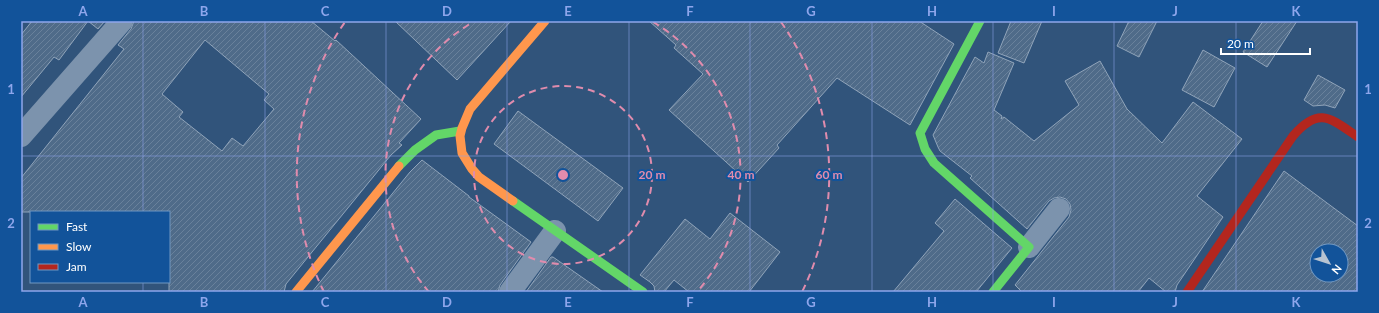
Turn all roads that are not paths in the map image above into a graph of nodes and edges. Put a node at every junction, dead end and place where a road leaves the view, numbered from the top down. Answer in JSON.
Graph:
{"nodes":[{"id":1,"x":122,"y":21,"type":"edge"},
{"id":2,"x":545,"y":21,"type":"edge"},
{"id":3,"x":980,"y":21,"type":"edge"},
{"id":4,"x":460,"y":131,"type":"junction"},
{"id":5,"x":21,"y":136,"type":"edge"},
{"id":6,"x":1358,"y":137,"type":"edge"},
{"id":7,"x":1059,"y":209,"type":"dead end"},
{"id":8,"x":555,"y":230,"type":"junction"},
{"id":9,"x":1029,"y":247,"type":"junction"},
{"id":10,"x":296,"y":292,"type":"edge"},
{"id":11,"x":510,"y":292,"type":"edge"},
{"id":12,"x":643,"y":292,"type":"edge"},
{"id":13,"x":993,"y":292,"type":"edge"},
{"id":14,"x":1187,"y":292,"type":"edge"}],
"edges":[{"from":1,"to":5,"type":"street"},
{"from":2,"to":4,"type":"street"},
{"from":3,"to":9,"type":"street"},
{"from":4,"to":8,"type":"street"},
{"from":4,"to":10,"type":"street"},
{"from":6,"to":14,"type":"street"},
{"from":7,"to":9,"type":"street"},
{"from":8,"to":11,"type":"street"},
{"from":8,"to":12,"type":"street"},
{"from":9,"to":13,"type":"street"}]}
